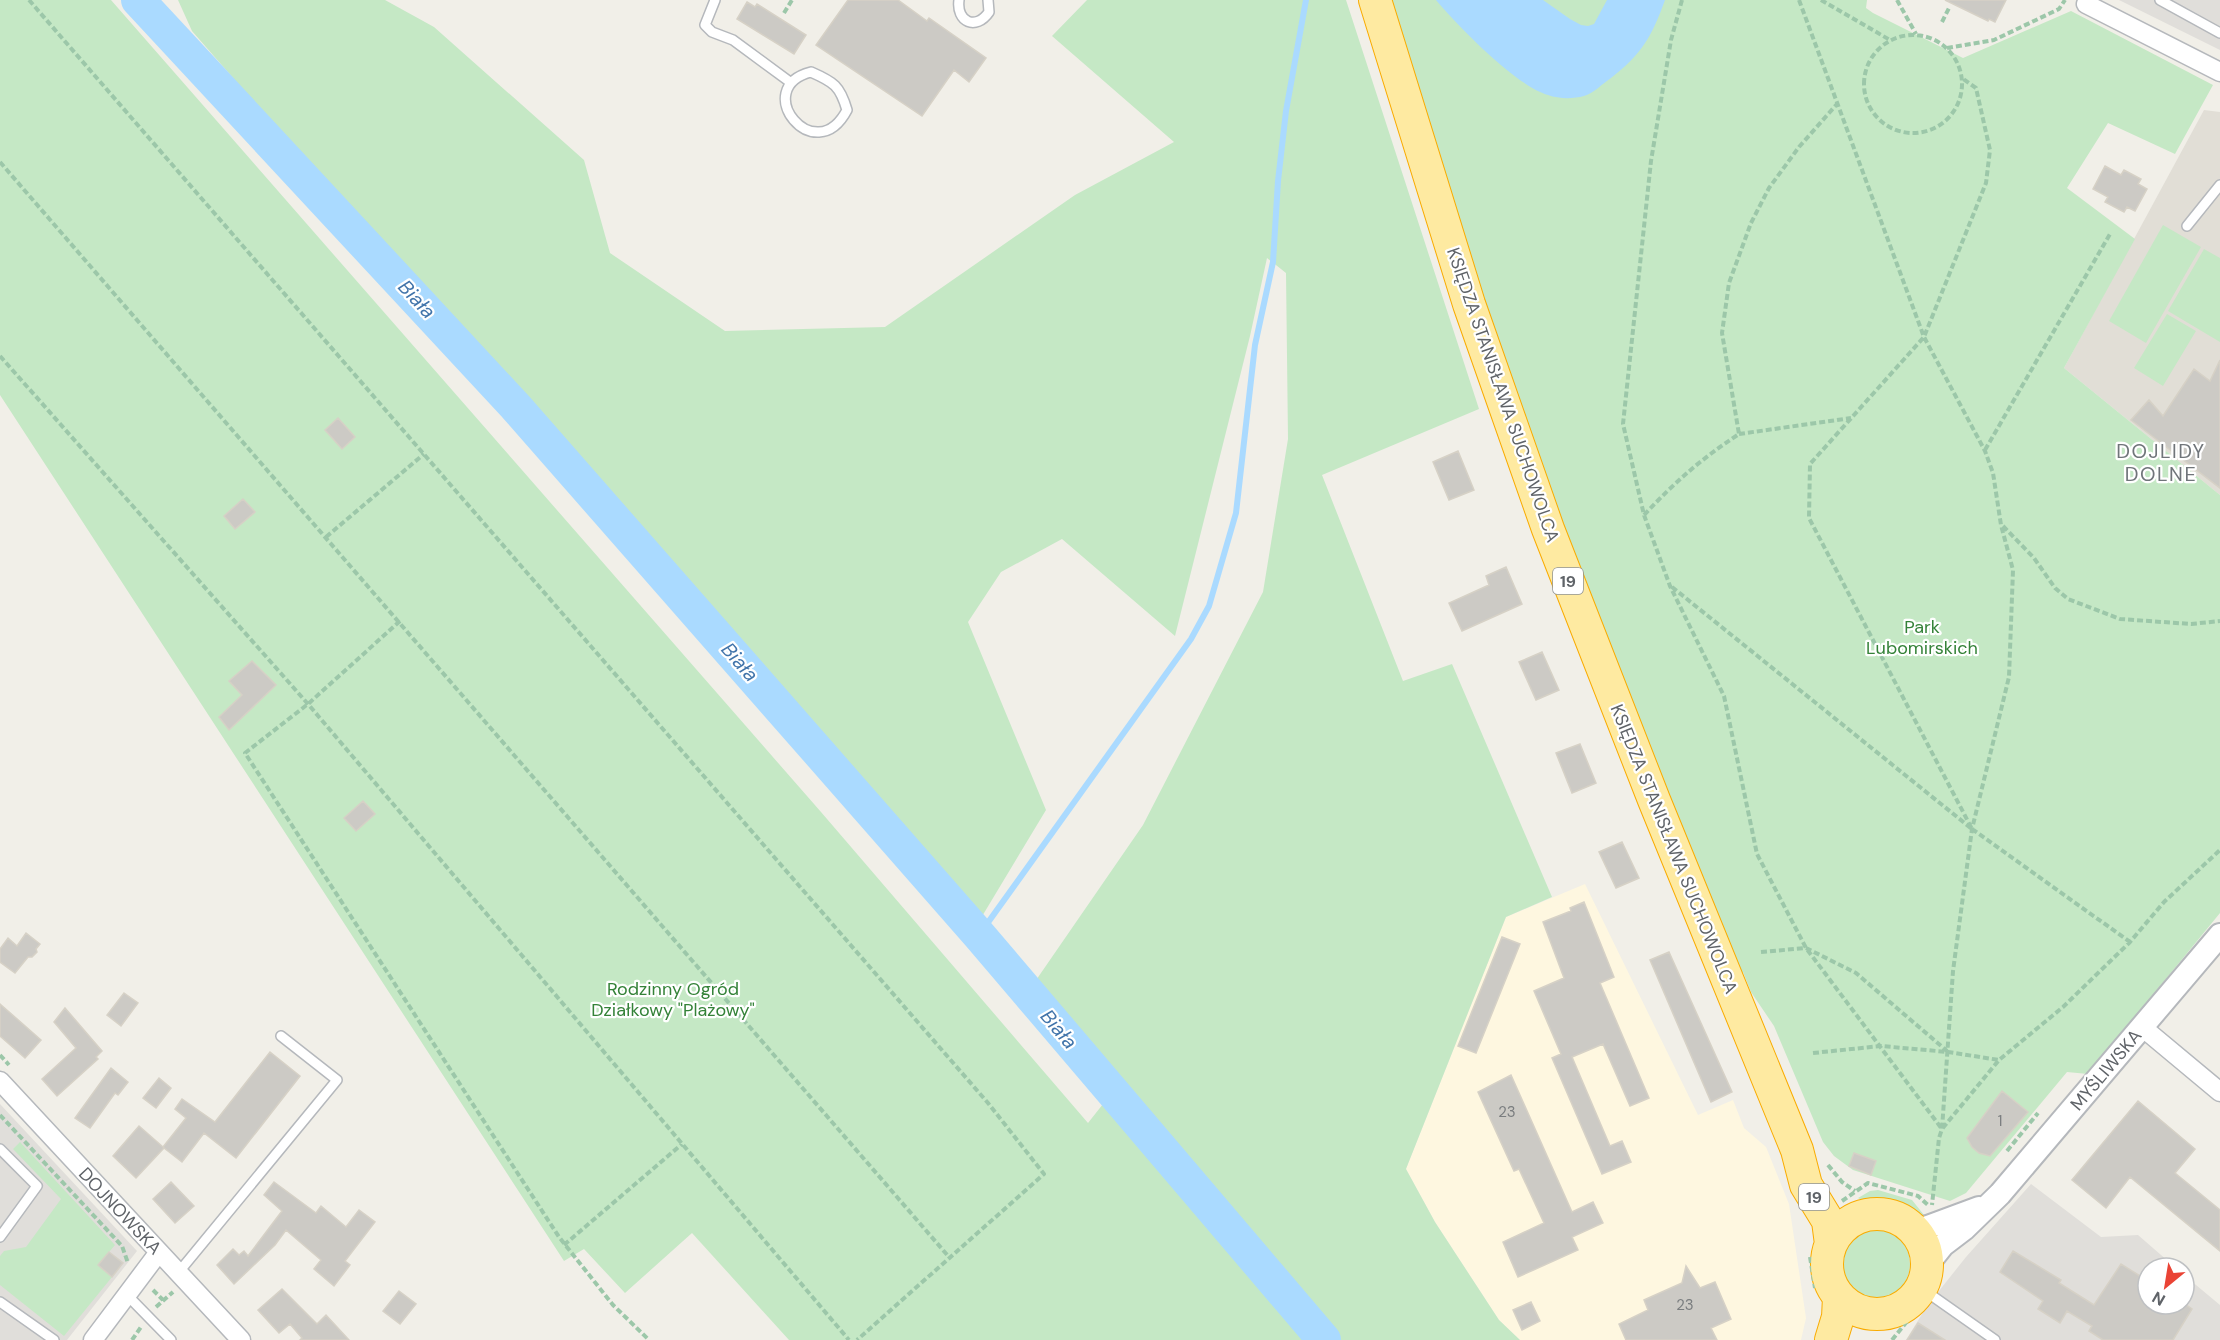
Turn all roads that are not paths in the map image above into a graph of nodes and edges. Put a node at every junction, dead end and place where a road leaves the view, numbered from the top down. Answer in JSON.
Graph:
{"nodes":[{"id":1,"x":715,"y":0,"type":"edge"},
{"id":2,"x":959,"y":0,"type":"edge"},
{"id":3,"x":988,"y":0,"type":"edge"},
{"id":4,"x":1375,"y":0,"type":"edge"},
{"id":5,"x":2160,"y":0,"type":"edge"},
{"id":6,"x":2083,"y":2,"type":"edge"},
{"id":7,"x":2220,"y":33,"type":"edge"},
{"id":8,"x":2220,"y":72,"type":"edge"},
{"id":9,"x":790,"y":82,"type":"junction"},
{"id":10,"x":2220,"y":185,"type":"edge"},
{"id":11,"x":2187,"y":226,"type":"dead end"},
{"id":12,"x":2220,"y":935,"type":"edge"},
{"id":13,"x":2142,"y":1027,"type":"junction"},
{"id":14,"x":281,"y":1036,"type":"dead end"},
{"id":15,"x":0,"y":1081,"type":"edge"},
{"id":16,"x":2220,"y":1092,"type":"edge"},
{"id":17,"x":0,"y":1149,"type":"edge"},
{"id":18,"x":1797,"y":1150,"type":"junction"},
{"id":19,"x":1991,"y":1203,"type":"junction"},
{"id":20,"x":1861,"y":1217,"type":"junction"},
{"id":21,"x":1910,"y":1227,"type":"junction"},
{"id":22,"x":0,"y":1237,"type":"edge"},
{"id":23,"x":1831,"y":1244,"type":"junction"},
{"id":24,"x":159,"y":1252,"type":"junction"},
{"id":25,"x":178,"y":1273,"type":"junction"},
{"id":26,"x":1924,"y":1276,"type":"junction"},
{"id":27,"x":127,"y":1295,"type":"junction"},
{"id":28,"x":1839,"y":1297,"type":"junction"},
{"id":29,"x":0,"y":1302,"type":"edge"},
{"id":30,"x":1874,"y":1314,"type":"junction"},
{"id":31,"x":54,"y":1340,"type":"edge"},
{"id":32,"x":93,"y":1340,"type":"edge"},
{"id":33,"x":171,"y":1340,"type":"edge"},
{"id":34,"x":241,"y":1340,"type":"edge"},
{"id":35,"x":1831,"y":1340,"type":"edge"},
{"id":36,"x":1853,"y":1340,"type":"edge"},
{"id":37,"x":1995,"y":1340,"type":"edge"}],
"edges":[{"from":1,"to":9,"type":"lane"},
{"from":2,"to":3,"type":"lane"},
{"from":4,"to":18,"type":"highway","name":"KSIĘDZA STANISŁAWA SUCHOWOLCA","number":"19"},
{"from":5,"to":7,"type":"lane"},
{"from":6,"to":8,"type":"street"},
{"from":9,"to":9,"type":"lane"},
{"from":10,"to":11,"type":"lane"},
{"from":12,"to":13,"type":"street","name":"MYŚLIWSKA"},
{"from":13,"to":16,"type":"street"},
{"from":13,"to":19,"type":"street","name":"MYŚLIWSKA"},
{"from":14,"to":25,"type":"lane"},
{"from":15,"to":24,"type":"street","name":"DOJNOWSKA"},
{"from":17,"to":22,"type":"lane"},
{"from":18,"to":20,"type":"highway","name":"KSIĘDZA STANISŁAWA SUCHOWOLCA","number":"19"},
{"from":18,"to":23,"type":"highway","name":"KSIĘDZA STANISŁAWA SUCHOWOLCA","number":"19"},
{"from":19,"to":21,"type":"street","name":"MYŚLIWSKA"},
{"from":19,"to":26,"type":"street","name":"MYŚLIWSKA"},
{"from":20,"to":21,"type":"highway"},
{"from":20,"to":23,"type":"highway"},
{"from":21,"to":26,"type":"highway"},
{"from":23,"to":28,"type":"highway","number":"19"},
{"from":24,"to":25,"type":"street","name":"DOJNOWSKA"},
{"from":24,"to":27,"type":"street"},
{"from":25,"to":34,"type":"street","name":"DOJNOWSKA"},
{"from":26,"to":30,"type":"highway"},
{"from":26,"to":37,"type":"lane"},
{"from":27,"to":32,"type":"street"},
{"from":27,"to":33,"type":"lane"},
{"from":28,"to":30,"type":"highway"},
{"from":28,"to":35,"type":"highway","number":"19"},
{"from":29,"to":31,"type":"lane"},
{"from":30,"to":36,"type":"highway"}]}
